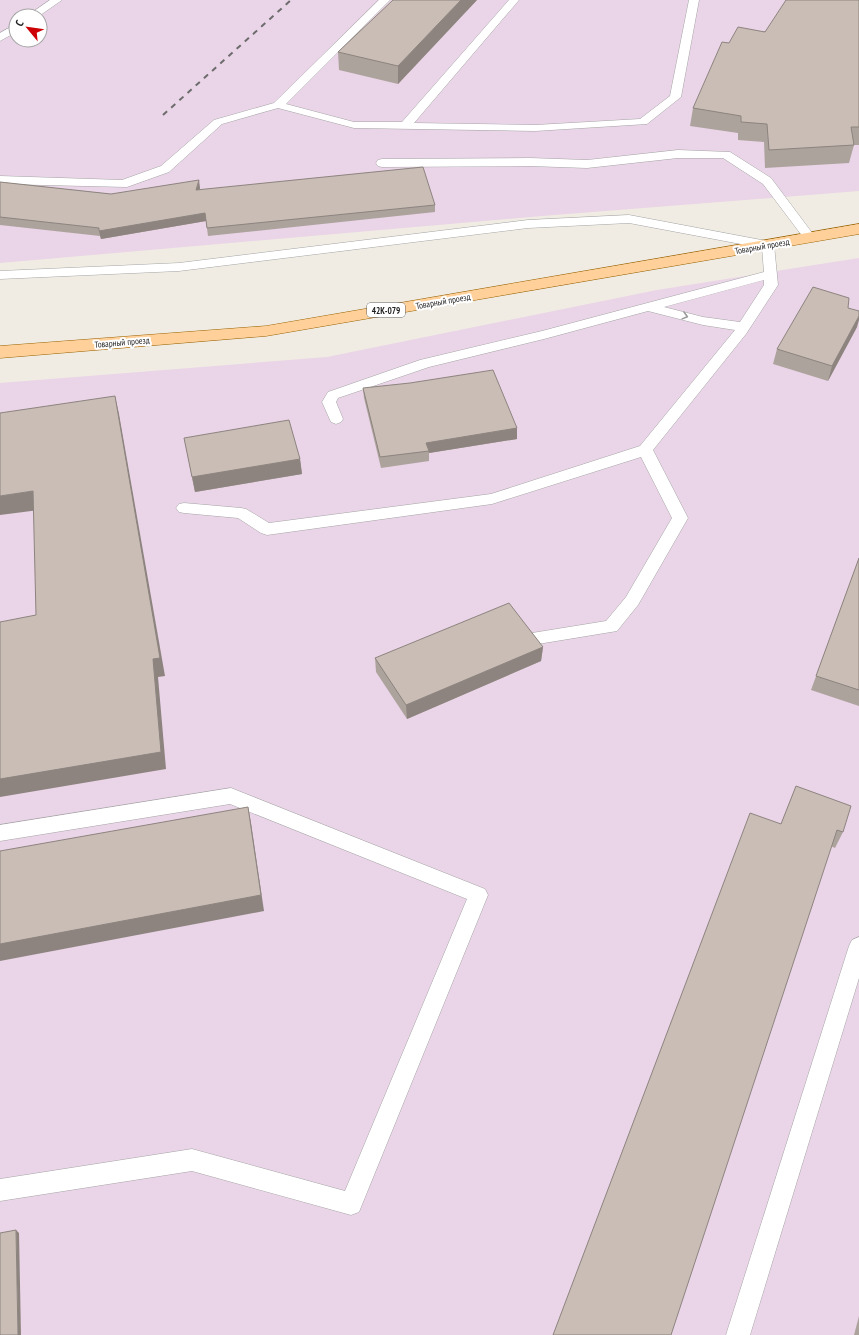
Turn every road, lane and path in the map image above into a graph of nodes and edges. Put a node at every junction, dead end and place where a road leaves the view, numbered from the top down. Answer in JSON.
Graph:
{"nodes":[{"id":1,"x":56,"y":0,"type":"edge"},
{"id":2,"x":385,"y":0,"type":"edge"},
{"id":3,"x":514,"y":0,"type":"edge"},
{"id":4,"x":694,"y":0,"type":"edge"},
{"id":5,"x":44,"y":8,"type":"edge"},
{"id":6,"x":278,"y":105,"type":"junction"},
{"id":7,"x":406,"y":126,"type":"junction"},
{"id":8,"x":382,"y":163,"type":"dead end"},
{"id":9,"x":0,"y":180,"type":"edge"},
{"id":10,"x":859,"y":229,"type":"edge"},
{"id":11,"x":810,"y":238,"type":"junction"},
{"id":12,"x":768,"y":245,"type":"junction"},
{"id":13,"x":770,"y":274,"type":"junction"},
{"id":14,"x":0,"y":275,"type":"edge"},
{"id":15,"x":647,"y":306,"type":"junction"},
{"id":16,"x":744,"y":327,"type":"junction"},
{"id":17,"x":0,"y":352,"type":"edge"},
{"id":18,"x":336,"y":419,"type":"dead end"},
{"id":19,"x":645,"y":450,"type":"junction"},
{"id":20,"x":184,"y":508,"type":"dead end"},
{"id":21,"x":538,"y":638,"type":"edge"},
{"id":22,"x":0,"y":833,"type":"edge"},
{"id":23,"x":859,"y":946,"type":"edge"},
{"id":24,"x":0,"y":1190,"type":"edge"},
{"id":25,"x":738,"y":1335,"type":"edge"}],
"edges":[{"from":1,"to":5,"type":"lane"},
{"from":2,"to":6,"type":"lane"},
{"from":3,"to":7,"type":"lane"},
{"from":4,"to":7,"type":"lane"},
{"from":6,"to":7,"type":"lane"},
{"from":6,"to":9,"type":"lane"},
{"from":8,"to":11,"type":"lane"},
{"from":10,"to":11,"type":"main road","name":"Товарный проезд","number":"42К-079"},
{"from":11,"to":12,"type":"main road","name":"Товарный проезд","number":"42К-079"},
{"from":12,"to":13,"type":"lane"},
{"from":12,"to":14,"type":"lane"},
{"from":12,"to":17,"type":"main road","name":"Товарный проезд","number":"42К-079"},
{"from":13,"to":15,"type":"lane"},
{"from":13,"to":16,"type":"lane"},
{"from":15,"to":16,"type":"lane","one_way":true},
{"from":15,"to":18,"type":"lane"},
{"from":16,"to":19,"type":"lane"},
{"from":19,"to":20,"type":"lane"},
{"from":19,"to":21,"type":"lane"},
{"from":22,"to":24,"type":"lane"},
{"from":23,"to":25,"type":"lane"}]}
